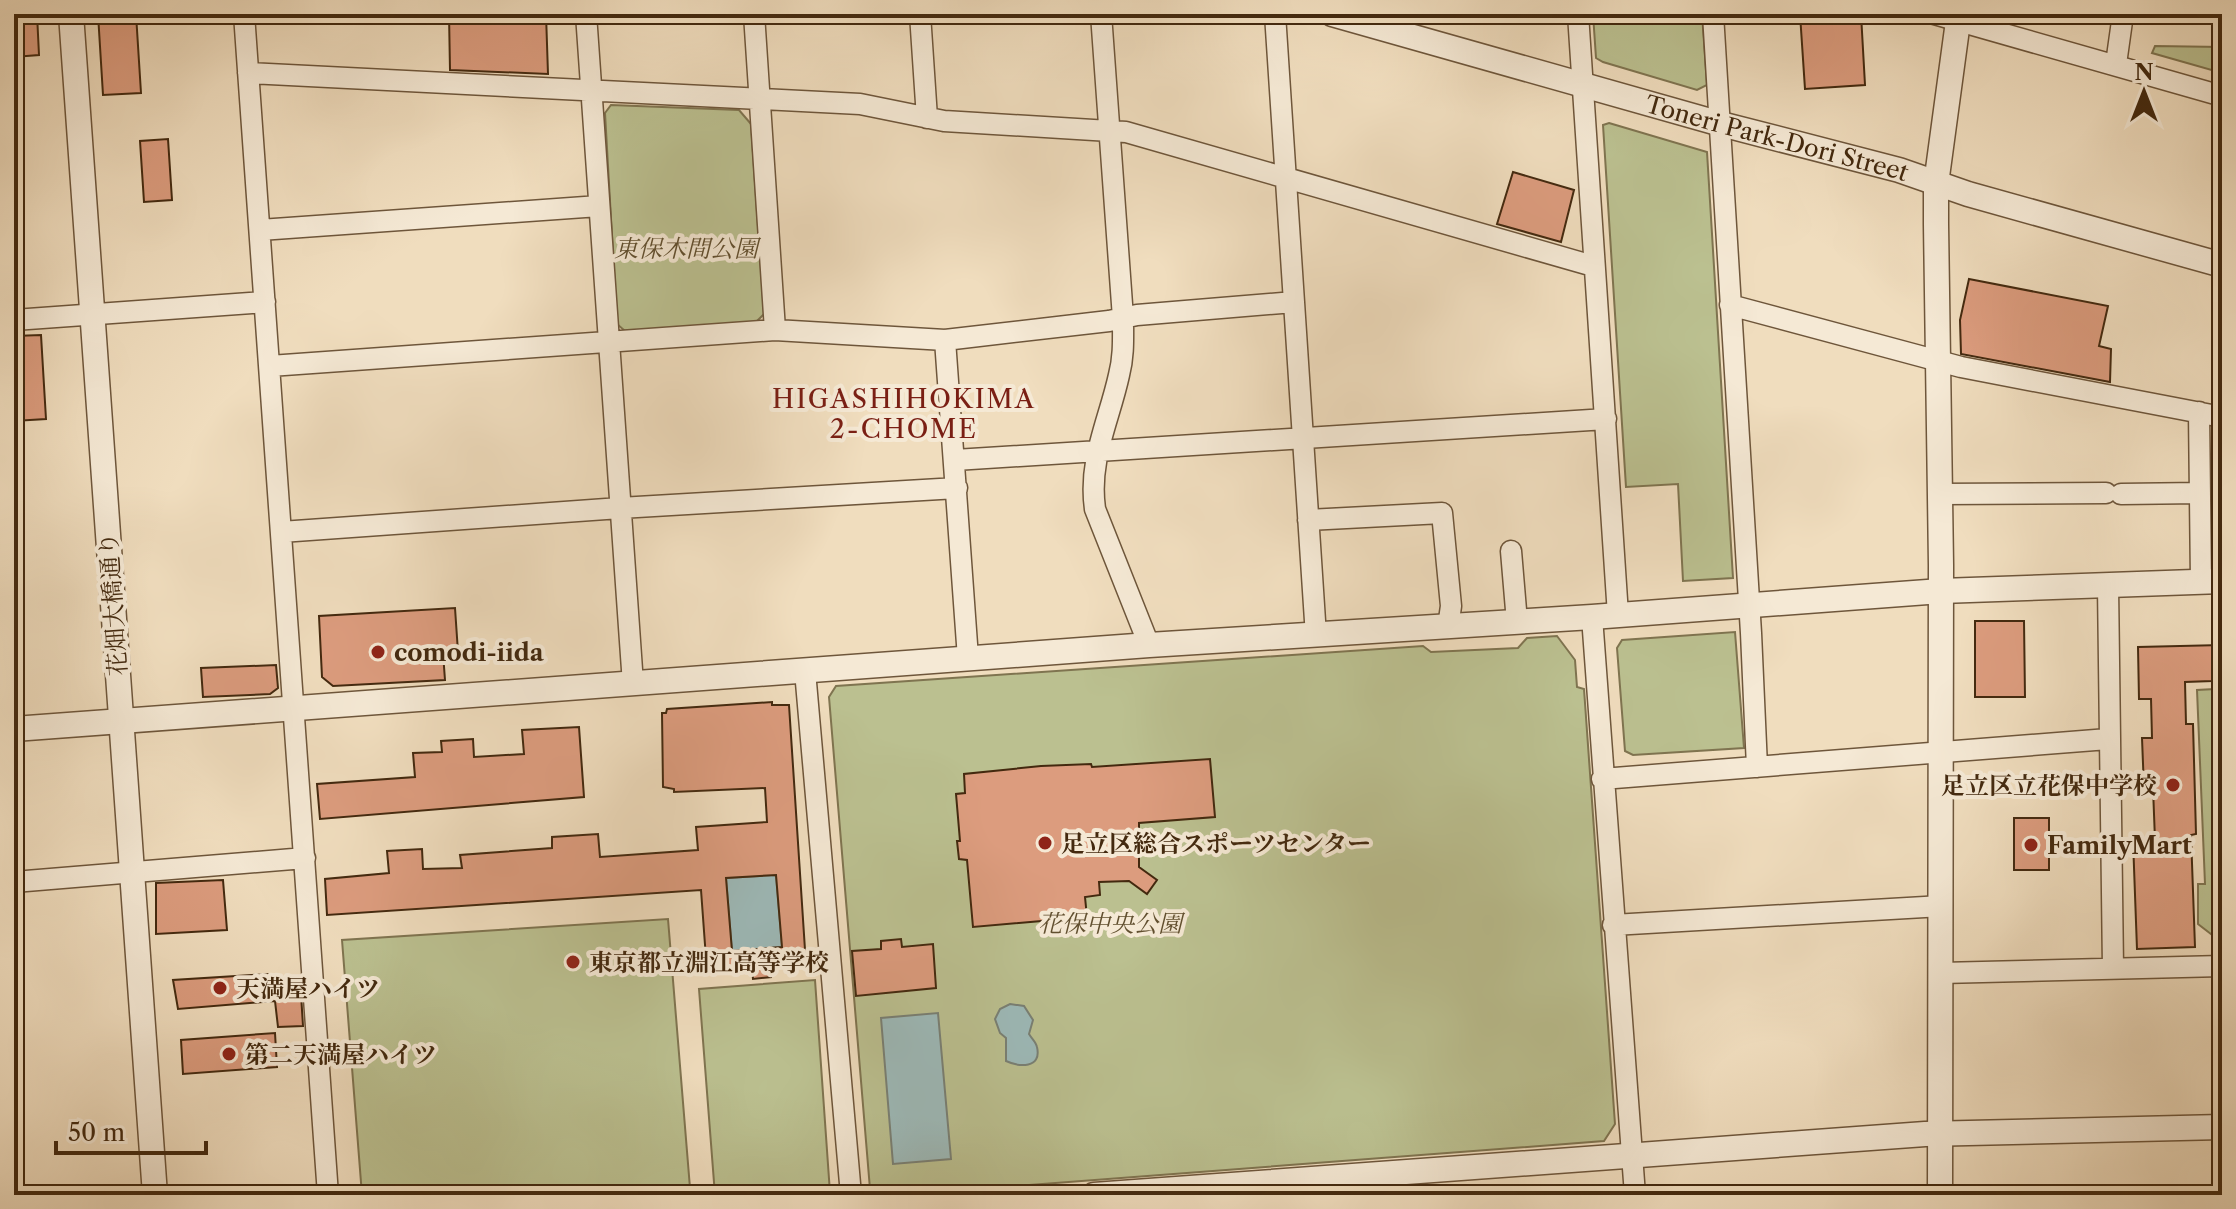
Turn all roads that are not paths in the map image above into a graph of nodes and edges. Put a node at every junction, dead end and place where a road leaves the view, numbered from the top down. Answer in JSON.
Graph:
{"nodes":[{"id":1,"x":71,"y":14,"type":"edge"},
{"id":2,"x":244,"y":14,"type":"edge"},
{"id":3,"x":586,"y":14,"type":"edge"},
{"id":4,"x":754,"y":14,"type":"edge"},
{"id":5,"x":920,"y":14,"type":"edge"},
{"id":6,"x":1101,"y":14,"type":"edge"},
{"id":7,"x":1275,"y":14,"type":"edge"},
{"id":8,"x":1332,"y":14,"type":"edge"},
{"id":9,"x":1578,"y":14,"type":"edge"},
{"id":10,"x":1713,"y":14,"type":"edge"},
{"id":11,"x":2123,"y":14,"type":"edge"},
{"id":12,"x":1950,"y":16,"type":"edge"},
{"id":13,"x":2116,"y":64,"type":"junction"},
{"id":14,"x":248,"y":73,"type":"junction"},
{"id":15,"x":1582,"y":85,"type":"junction"},
{"id":16,"x":591,"y":91,"type":"junction"},
{"id":17,"x":2222,"y":96,"type":"edge"},
{"id":18,"x":760,"y":100,"type":"junction"},
{"id":19,"x":927,"y":118,"type":"junction"},
{"id":20,"x":1721,"y":124,"type":"junction"},
{"id":21,"x":1109,"y":130,"type":"junction"},
{"id":22,"x":1285,"y":178,"type":"junction"},
{"id":23,"x":1936,"y":184,"type":"junction"},
{"id":24,"x":599,"y":206,"type":"junction"},
{"id":25,"x":260,"y":230,"type":"junction"},
{"id":26,"x":2222,"y":265,"type":"edge"},
{"id":27,"x":1593,"y":266,"type":"junction"},
{"id":28,"x":265,"y":302,"type":"junction"},
{"id":29,"x":1294,"y":302,"type":"junction"},
{"id":30,"x":1730,"y":305,"type":"junction"},
{"id":31,"x":93,"y":314,"type":"junction"},
{"id":32,"x":1123,"y":318,"type":"junction"},
{"id":33,"x":14,"y":320,"type":"edge"},
{"id":34,"x":775,"y":330,"type":"junction"},
{"id":35,"x":945,"y":340,"type":"junction"},
{"id":36,"x":609,"y":343,"type":"junction"},
{"id":37,"x":1939,"y":360,"type":"junction"},
{"id":38,"x":270,"y":366,"type":"junction"},
{"id":39,"x":2199,"y":412,"type":"junction"},
{"id":40,"x":2222,"y":417,"type":"edge"},
{"id":41,"x":1606,"y":419,"type":"junction"},
{"id":42,"x":1303,"y":437,"type":"junction"},
{"id":43,"x":1097,"y":451,"type":"junction"},
{"id":44,"x":955,"y":460,"type":"junction"},
{"id":45,"x":957,"y":488,"type":"junction"},
{"id":46,"x":2200,"y":493,"type":"junction"},
{"id":47,"x":1940,"y":494,"type":"junction"},
{"id":48,"x":620,"y":508,"type":"junction"},
{"id":49,"x":1308,"y":520,"type":"junction"},
{"id":50,"x":281,"y":532,"type":"junction"},
{"id":51,"x":1511,"y":551,"type":"dead end"},
{"id":52,"x":2212,"y":582,"type":"edge"},
{"id":53,"x":2108,"y":586,"type":"junction"},
{"id":54,"x":1941,"y":591,"type":"junction"},
{"id":55,"x":1750,"y":605,"type":"junction"},
{"id":56,"x":1618,"y":615,"type":"junction"},
{"id":57,"x":1592,"y":617,"type":"junction"},
{"id":58,"x":1517,"y":622,"type":"junction"},
{"id":59,"x":1448,"y":627,"type":"junction"},
{"id":60,"x":1316,"y":636,"type":"junction"},
{"id":61,"x":1149,"y":645,"type":"junction"},
{"id":62,"x":968,"y":658,"type":"junction"},
{"id":63,"x":805,"y":671,"type":"junction"},
{"id":64,"x":633,"y":684,"type":"junction"},
{"id":65,"x":295,"y":708,"type":"junction"},
{"id":66,"x":122,"y":721,"type":"junction"},
{"id":67,"x":14,"y":729,"type":"edge"},
{"id":68,"x":2108,"y":739,"type":"junction"},
{"id":69,"x":1941,"y":751,"type":"junction"},
{"id":70,"x":1757,"y":767,"type":"junction"},
{"id":71,"x":1602,"y":779,"type":"junction"},
{"id":72,"x":305,"y":858,"type":"junction"},
{"id":73,"x":133,"y":872,"type":"junction"},
{"id":74,"x":14,"y":882,"type":"edge"},
{"id":75,"x":1942,"y":906,"type":"junction"},
{"id":76,"x":1613,"y":925,"type":"junction"},
{"id":77,"x":2222,"y":966,"type":"edge"},
{"id":78,"x":2113,"y":968,"type":"junction"},
{"id":79,"x":1941,"y":973,"type":"junction"},
{"id":80,"x":2222,"y":1127,"type":"edge"},
{"id":81,"x":1941,"y":1133,"type":"junction"},
{"id":82,"x":1632,"y":1155,"type":"junction"},
{"id":83,"x":1186,"y":1192,"type":"edge"},
{"id":84,"x":155,"y":1195,"type":"edge"},
{"id":85,"x":328,"y":1195,"type":"edge"},
{"id":86,"x":851,"y":1195,"type":"edge"},
{"id":87,"x":1094,"y":1195,"type":"edge"},
{"id":88,"x":1635,"y":1195,"type":"edge"},
{"id":89,"x":1940,"y":1195,"type":"edge"}],
"edges":[{"from":1,"to":31,"type":"street","name":"花畑大橋通り"},
{"from":2,"to":14,"type":"street"},
{"from":3,"to":16,"type":"street"},
{"from":4,"to":18,"type":"street"},
{"from":5,"to":19,"type":"street"},
{"from":6,"to":21,"type":"street"},
{"from":7,"to":22,"type":"street"},
{"from":8,"to":15,"type":"street","name":"Toneri Park-Dori Street"},
{"from":9,"to":15,"type":"street"},
{"from":10,"to":20,"type":"street"},
{"from":11,"to":13,"type":"street"},
{"from":12,"to":13,"type":"street"},
{"from":12,"to":23,"type":"street"},
{"from":13,"to":17,"type":"street"},
{"from":14,"to":16,"type":"street"},
{"from":14,"to":25,"type":"street"},
{"from":15,"to":20,"type":"street","name":"Toneri Park-Dori Street"},
{"from":15,"to":27,"type":"street"},
{"from":16,"to":18,"type":"street"},
{"from":16,"to":24,"type":"street"},
{"from":18,"to":19,"type":"street"},
{"from":18,"to":34,"type":"street"},
{"from":19,"to":21,"type":"street"},
{"from":20,"to":23,"type":"street","name":"Toneri Park-Dori Street"},
{"from":20,"to":30,"type":"street"},
{"from":21,"to":22,"type":"street"},
{"from":21,"to":32,"type":"street"},
{"from":22,"to":27,"type":"street"},
{"from":22,"to":29,"type":"street"},
{"from":23,"to":26,"type":"street","name":"Toneri Park-Dori Street"},
{"from":23,"to":37,"type":"street"},
{"from":24,"to":25,"type":"street"},
{"from":24,"to":36,"type":"street"},
{"from":25,"to":28,"type":"street"},
{"from":27,"to":41,"type":"street"},
{"from":28,"to":31,"type":"street"},
{"from":28,"to":38,"type":"street"},
{"from":29,"to":32,"type":"street"},
{"from":29,"to":42,"type":"street"},
{"from":30,"to":37,"type":"street"},
{"from":30,"to":55,"type":"street"},
{"from":31,"to":33,"type":"street"},
{"from":31,"to":66,"type":"street","name":"花畑大橋通り"},
{"from":32,"to":35,"type":"street"},
{"from":32,"to":43,"type":"street"},
{"from":34,"to":35,"type":"street"},
{"from":34,"to":36,"type":"street"},
{"from":35,"to":44,"type":"street"},
{"from":36,"to":38,"type":"street"},
{"from":36,"to":48,"type":"street"},
{"from":37,"to":39,"type":"street"},
{"from":37,"to":47,"type":"street"},
{"from":38,"to":50,"type":"street"},
{"from":39,"to":40,"type":"street"},
{"from":39,"to":46,"type":"street"},
{"from":41,"to":42,"type":"street"},
{"from":41,"to":56,"type":"street"},
{"from":42,"to":43,"type":"street"},
{"from":42,"to":49,"type":"street"},
{"from":43,"to":44,"type":"street"},
{"from":43,"to":61,"type":"street"},
{"from":44,"to":45,"type":"street"},
{"from":45,"to":48,"type":"street"},
{"from":45,"to":62,"type":"street"},
{"from":46,"to":47,"type":"street"},
{"from":46,"to":52,"type":"street"},
{"from":47,"to":54,"type":"street"},
{"from":48,"to":50,"type":"street"},
{"from":48,"to":64,"type":"street"},
{"from":49,"to":59,"type":"street"},
{"from":49,"to":60,"type":"street"},
{"from":50,"to":65,"type":"street"},
{"from":51,"to":58,"type":"street"},
{"from":52,"to":53,"type":"street"},
{"from":53,"to":54,"type":"street"},
{"from":53,"to":68,"type":"street"},
{"from":54,"to":55,"type":"street"},
{"from":54,"to":69,"type":"street"},
{"from":55,"to":56,"type":"street"},
{"from":55,"to":70,"type":"street"},
{"from":56,"to":57,"type":"street"},
{"from":57,"to":58,"type":"street"},
{"from":57,"to":71,"type":"street"},
{"from":58,"to":59,"type":"street"},
{"from":59,"to":60,"type":"street"},
{"from":60,"to":61,"type":"street"},
{"from":61,"to":62,"type":"street"},
{"from":62,"to":63,"type":"street"},
{"from":63,"to":64,"type":"street"},
{"from":63,"to":86,"type":"street"},
{"from":64,"to":65,"type":"street"},
{"from":65,"to":66,"type":"street"},
{"from":65,"to":72,"type":"street"},
{"from":66,"to":67,"type":"street"},
{"from":66,"to":73,"type":"street","name":"花畑大橋通り"},
{"from":68,"to":69,"type":"street"},
{"from":68,"to":78,"type":"street"},
{"from":69,"to":70,"type":"street"},
{"from":69,"to":75,"type":"street"},
{"from":70,"to":71,"type":"street"},
{"from":71,"to":76,"type":"street"},
{"from":72,"to":73,"type":"street"},
{"from":72,"to":85,"type":"street"},
{"from":73,"to":74,"type":"street"},
{"from":73,"to":84,"type":"street","name":"花畑大橋通り"},
{"from":75,"to":76,"type":"street"},
{"from":75,"to":79,"type":"street"},
{"from":76,"to":82,"type":"street"},
{"from":77,"to":78,"type":"street"},
{"from":78,"to":79,"type":"street"},
{"from":79,"to":81,"type":"street"},
{"from":80,"to":81,"type":"street"},
{"from":81,"to":82,"type":"street"},
{"from":81,"to":89,"type":"street"},
{"from":82,"to":83,"type":"street"},
{"from":82,"to":88,"type":"street"},
{"from":83,"to":87,"type":"street"}]}
